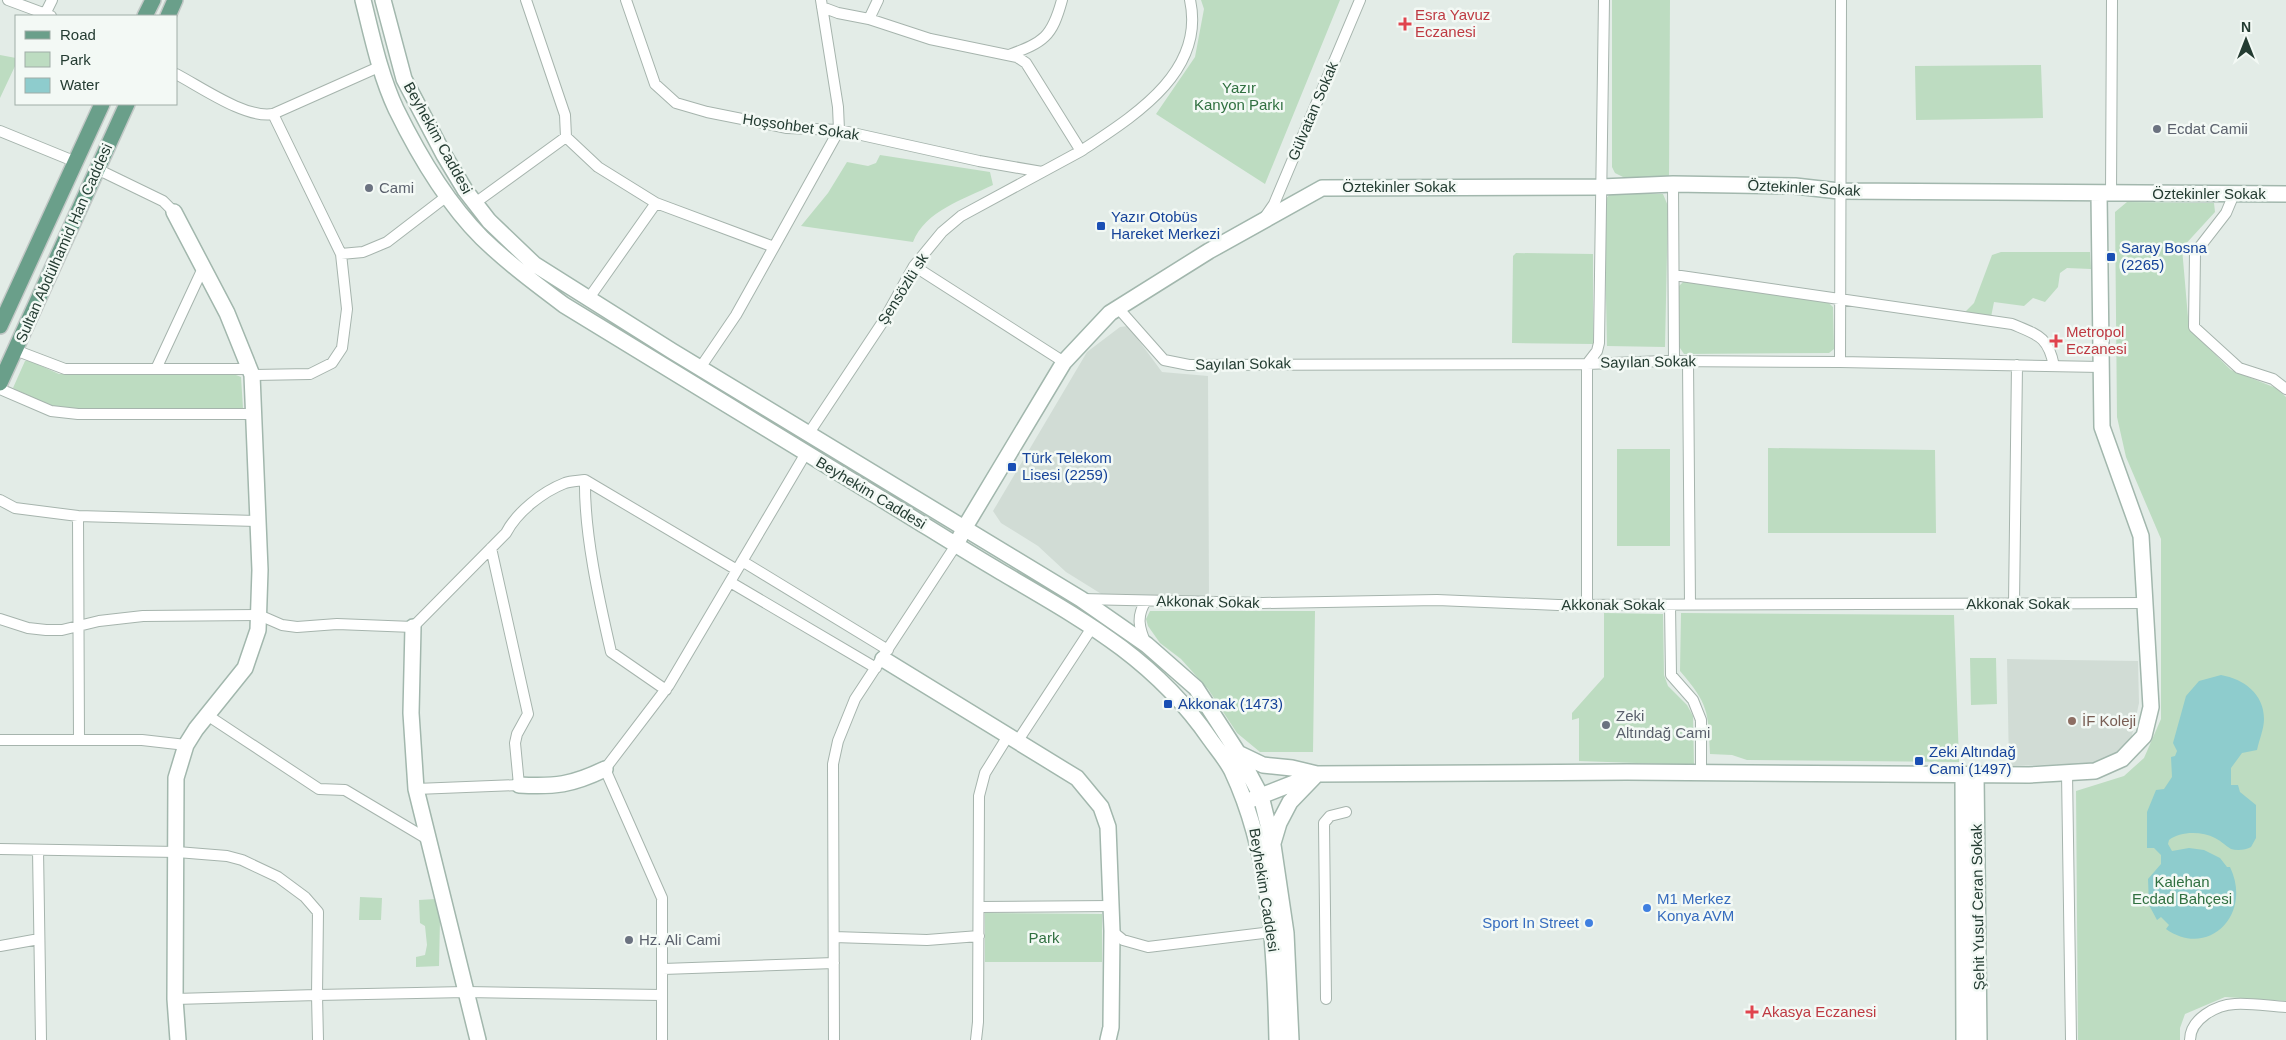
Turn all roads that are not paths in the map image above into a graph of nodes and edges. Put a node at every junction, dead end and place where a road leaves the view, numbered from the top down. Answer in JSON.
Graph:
{"nodes":[{"id":1,"x":8,"y":0,"type":"edge"},
{"id":2,"x":52,"y":0,"type":"edge"},
{"id":3,"x":153,"y":0,"type":"edge"},
{"id":4,"x":175,"y":0,"type":"edge"},
{"id":5,"x":362,"y":0,"type":"edge"},
{"id":6,"x":383,"y":0,"type":"edge"},
{"id":7,"x":526,"y":0,"type":"edge"},
{"id":8,"x":626,"y":0,"type":"edge"},
{"id":9,"x":878,"y":0,"type":"edge"},
{"id":10,"x":1062,"y":0,"type":"edge"},
{"id":11,"x":1190,"y":0,"type":"edge"},
{"id":12,"x":1360,"y":0,"type":"edge"},
{"id":13,"x":1604,"y":0,"type":"edge"},
{"id":14,"x":1841,"y":0,"type":"edge"},
{"id":15,"x":2112,"y":0,"type":"edge"},
{"id":16,"x":822,"y":4,"type":"edge"},
{"id":17,"x":48,"y":15,"type":"edge"},
{"id":18,"x":146,"y":15,"type":"edge"},
{"id":19,"x":168,"y":15,"type":"edge"},
{"id":20,"x":869,"y":19,"type":"junction"},
{"id":21,"x":1009,"y":55,"type":"junction"},
{"id":22,"x":381,"y":66,"type":"junction"},
{"id":23,"x":178,"y":75,"type":"edge"},
{"id":24,"x":102,"y":105,"type":"edge"},
{"id":25,"x":127,"y":105,"type":"edge"},
{"id":26,"x":273,"y":114,"type":"junction"},
{"id":27,"x":839,"y":130,"type":"junction"},
{"id":28,"x":0,"y":131,"type":"edge"},
{"id":29,"x":566,"y":137,"type":"junction"},
{"id":30,"x":1081,"y":151,"type":"junction"},
{"id":31,"x":76,"y":162,"type":"junction"},
{"id":32,"x":97,"y":169,"type":"junction"},
{"id":33,"x":1042,"y":172,"type":"junction"},
{"id":34,"x":1673,"y":184,"type":"junction"},
{"id":35,"x":1600,"y":188,"type":"junction"},
{"id":36,"x":1839,"y":190,"type":"junction"},
{"id":37,"x":2105,"y":194,"type":"junction"},
{"id":38,"x":2234,"y":194,"type":"junction"},
{"id":39,"x":2286,"y":194,"type":"edge"},
{"id":40,"x":447,"y":196,"type":"junction"},
{"id":41,"x":475,"y":203,"type":"junction"},
{"id":42,"x":656,"y":203,"type":"junction"},
{"id":43,"x":174,"y":212,"type":"joint"},
{"id":44,"x":1263,"y":220,"type":"junction"},
{"id":45,"x":774,"y":247,"type":"junction"},
{"id":46,"x":341,"y":254,"type":"junction"},
{"id":47,"x":914,"y":266,"type":"junction"},
{"id":48,"x":203,"y":268,"type":"junction"},
{"id":49,"x":1674,"y":274,"type":"junction"},
{"id":50,"x":589,"y":298,"type":"junction"},
{"id":51,"x":1840,"y":300,"type":"junction"},
{"id":52,"x":1118,"y":308,"type":"junction"},
{"id":53,"x":0,"y":326,"type":"edge"},
{"id":54,"x":15,"y":350,"type":"junction"},
{"id":55,"x":1674,"y":361,"type":"junction"},
{"id":56,"x":1688,"y":361,"type":"junction"},
{"id":57,"x":1064,"y":362,"type":"junction"},
{"id":58,"x":1840,"y":362,"type":"junction"},
{"id":59,"x":1586,"y":364,"type":"junction"},
{"id":60,"x":2016,"y":365,"type":"junction"},
{"id":61,"x":2054,"y":366,"type":"junction"},
{"id":62,"x":2101,"y":367,"type":"junction"},
{"id":63,"x":700,"y":368,"type":"junction"},
{"id":64,"x":156,"y":369,"type":"junction"},
{"id":65,"x":251,"y":372,"type":"junction"},
{"id":66,"x":0,"y":383,"type":"edge"},
{"id":67,"x":0,"y":389,"type":"edge"},
{"id":68,"x":2286,"y":389,"type":"edge"},
{"id":69,"x":255,"y":414,"type":"junction"},
{"id":70,"x":809,"y":433,"type":"junction"},
{"id":71,"x":806,"y":453,"type":"junction"},
{"id":72,"x":585,"y":480,"type":"junction"},
{"id":73,"x":0,"y":500,"type":"edge"},
{"id":74,"x":78,"y":516,"type":"junction"},
{"id":75,"x":259,"y":521,"type":"junction"},
{"id":76,"x":965,"y":527,"type":"junction"},
{"id":77,"x":956,"y":545,"type":"junction"},
{"id":78,"x":491,"y":548,"type":"junction"},
{"id":79,"x":740,"y":566,"type":"junction"},
{"id":80,"x":730,"y":582,"type":"junction"},
{"id":81,"x":1081,"y":599,"type":"junction"},
{"id":82,"x":1146,"y":601,"type":"junction"},
{"id":83,"x":2145,"y":603,"type":"junction"},
{"id":84,"x":1587,"y":604,"type":"junction"},
{"id":85,"x":2014,"y":604,"type":"junction"},
{"id":86,"x":1670,"y":605,"type":"junction"},
{"id":87,"x":1690,"y":605,"type":"junction"},
{"id":88,"x":259,"y":615,"type":"junction"},
{"id":89,"x":0,"y":619,"type":"edge"},
{"id":90,"x":78,"y":626,"type":"junction"},
{"id":91,"x":1093,"y":626,"type":"junction"},
{"id":92,"x":413,"y":627,"type":"junction"},
{"id":93,"x":1147,"y":645,"type":"junction"},
{"id":94,"x":882,"y":659,"type":"junction"},
{"id":95,"x":666,"y":690,"type":"junction"},
{"id":96,"x":207,"y":715,"type":"junction"},
{"id":97,"x":1012,"y":739,"type":"junction"},
{"id":98,"x":0,"y":740,"type":"edge"},
{"id":99,"x":79,"y":740,"type":"junction"},
{"id":100,"x":186,"y":745,"type":"junction"},
{"id":101,"x":1238,"y":753,"type":"junction"},
{"id":102,"x":605,"y":769,"type":"junction"},
{"id":103,"x":1701,"y":773,"type":"junction"},
{"id":104,"x":2067,"y":773,"type":"junction"},
{"id":105,"x":1317,"y":774,"type":"junction"},
{"id":106,"x":1970,"y":774,"type":"junction"},
{"id":107,"x":519,"y":785,"type":"junction"},
{"id":108,"x":416,"y":789,"type":"junction"},
{"id":109,"x":1261,"y":796,"type":"junction"},
{"id":110,"x":1245,"y":803,"type":"junction"},
{"id":111,"x":1346,"y":812,"type":"dead end"},
{"id":112,"x":429,"y":840,"type":"junction"},
{"id":113,"x":1273,"y":845,"type":"junction"},
{"id":114,"x":0,"y":849,"type":"edge"},
{"id":115,"x":38,"y":850,"type":"junction"},
{"id":116,"x":177,"y":852,"type":"junction"},
{"id":117,"x":1111,"y":906,"type":"junction"},
{"id":118,"x":979,"y":907,"type":"junction"},
{"id":119,"x":1112,"y":931,"type":"junction"},
{"id":120,"x":1272,"y":932,"type":"junction"},
{"id":121,"x":834,"y":936,"type":"junction"},
{"id":122,"x":979,"y":936,"type":"junction"},
{"id":123,"x":39,"y":939,"type":"junction"},
{"id":124,"x":0,"y":946,"type":"edge"},
{"id":125,"x":834,"y":963,"type":"junction"},
{"id":126,"x":663,"y":969,"type":"junction"},
{"id":127,"x":466,"y":992,"type":"junction"},
{"id":128,"x":317,"y":995,"type":"junction"},
{"id":129,"x":662,"y":995,"type":"junction"},
{"id":130,"x":175,"y":999,"type":"junction"},
{"id":131,"x":1326,"y":999,"type":"dead end"},
{"id":132,"x":2286,"y":1007,"type":"edge"},
{"id":133,"x":41,"y":1040,"type":"edge"},
{"id":134,"x":178,"y":1040,"type":"edge"},
{"id":135,"x":318,"y":1040,"type":"edge"},
{"id":136,"x":478,"y":1040,"type":"edge"},
{"id":137,"x":662,"y":1040,"type":"edge"},
{"id":138,"x":834,"y":1040,"type":"edge"},
{"id":139,"x":976,"y":1040,"type":"edge"},
{"id":140,"x":1108,"y":1040,"type":"edge"},
{"id":141,"x":1277,"y":1040,"type":"edge"},
{"id":142,"x":1291,"y":1040,"type":"edge"},
{"id":143,"x":1964,"y":1040,"type":"edge"},
{"id":144,"x":1979,"y":1040,"type":"edge"},
{"id":145,"x":2071,"y":1040,"type":"edge"},
{"id":146,"x":2190,"y":1040,"type":"edge"}],
"edges":[{"from":1,"to":17,"type":"street"},
{"from":2,"to":17,"type":"street"},
{"from":3,"to":18,"type":"main road"},
{"from":4,"to":19,"type":"main road"},
{"from":5,"to":22,"type":"street","name":"Beyhekim Caddesi"},
{"from":6,"to":41,"type":"street","name":"Beyhekim Caddesi"},
{"from":7,"to":29,"type":"street"},
{"from":8,"to":27,"type":"street","name":"Hoşsohbet Sokak"},
{"from":9,"to":20,"type":"street"},
{"from":10,"to":21,"type":"street"},
{"from":11,"to":30,"type":"street","name":"Şensözlü sk"},
{"from":12,"to":44,"type":"street","name":"Gülvatan Sokak"},
{"from":13,"to":35,"type":"street"},
{"from":14,"to":36,"type":"street"},
{"from":15,"to":37,"type":"street"},
{"from":16,"to":20,"type":"street"},
{"from":16,"to":27,"type":"street"},
{"from":20,"to":21,"type":"street"},
{"from":21,"to":30,"type":"street"},
{"from":22,"to":26,"type":"street"},
{"from":22,"to":40,"type":"street","name":"Beyhekim Caddesi"},
{"from":23,"to":26,"type":"street"},
{"from":24,"to":31,"type":"main road","name":"Sultan Abdülhamid Han Caddesi"},
{"from":25,"to":32,"type":"main road","name":"Sultan Abdülhamid Han Caddesi"},
{"from":26,"to":46,"type":"street"},
{"from":27,"to":33,"type":"street","name":"Hoşsohbet Sokak"},
{"from":27,"to":45,"type":"street"},
{"from":28,"to":31,"type":"street"},
{"from":29,"to":41,"type":"street"},
{"from":29,"to":42,"type":"street"},
{"from":30,"to":33,"type":"street","name":"Şensözlü sk"},
{"from":31,"to":53,"type":"main road","name":"Sultan Abdülhamid Han Caddesi"},
{"from":32,"to":43,"type":"street"},
{"from":32,"to":54,"type":"main road","name":"Sultan Abdülhamid Han Caddesi"},
{"from":33,"to":47,"type":"street","name":"Şensözlü sk"},
{"from":34,"to":35,"type":"street","name":"Öztekinler Sokak"},
{"from":34,"to":36,"type":"street","name":"Öztekinler Sokak"},
{"from":34,"to":49,"type":"street"},
{"from":35,"to":44,"type":"street","name":"Öztekinler Sokak"},
{"from":35,"to":59,"type":"street"},
{"from":36,"to":37,"type":"street","name":"Öztekinler Sokak"},
{"from":36,"to":51,"type":"street"},
{"from":37,"to":38,"type":"street","name":"Öztekinler Sokak"},
{"from":37,"to":62,"type":"street"},
{"from":38,"to":39,"type":"street","name":"Öztekinler Sokak"},
{"from":38,"to":68,"type":"street"},
{"from":40,"to":46,"type":"street"},
{"from":40,"to":71,"type":"street","name":"Beyhekim Caddesi"},
{"from":41,"to":50,"type":"street","name":"Beyhekim Caddesi"},
{"from":42,"to":45,"type":"street"},
{"from":42,"to":50,"type":"street"},
{"from":43,"to":48,"type":"street"},
{"from":44,"to":52,"type":"street"},
{"from":45,"to":63,"type":"street"},
{"from":46,"to":65,"type":"street"},
{"from":47,"to":57,"type":"street"},
{"from":47,"to":70,"type":"street","name":"Şensözlü sk"},
{"from":48,"to":64,"type":"street"},
{"from":48,"to":65,"type":"street"},
{"from":49,"to":51,"type":"street"},
{"from":49,"to":55,"type":"street"},
{"from":50,"to":63,"type":"street","name":"Beyhekim Caddesi"},
{"from":51,"to":58,"type":"street"},
{"from":51,"to":61,"type":"street"},
{"from":52,"to":57,"type":"street"},
{"from":52,"to":59,"type":"street","name":"Sayılan Sokak"},
{"from":54,"to":64,"type":"street"},
{"from":54,"to":66,"type":"main road","name":"Sultan Abdülhamid Han Caddesi"},
{"from":55,"to":56,"type":"street","name":"Sayılan Sokak"},
{"from":55,"to":59,"type":"street","name":"Sayılan Sokak"},
{"from":56,"to":58,"type":"street","name":"Sayılan Sokak"},
{"from":56,"to":87,"type":"street"},
{"from":57,"to":76,"type":"street"},
{"from":58,"to":60,"type":"street","name":"Sayılan Sokak"},
{"from":59,"to":84,"type":"street"},
{"from":60,"to":61,"type":"street","name":"Sayılan Sokak"},
{"from":60,"to":85,"type":"street"},
{"from":61,"to":62,"type":"street","name":"Sayılan Sokak"},
{"from":62,"to":83,"type":"street"},
{"from":63,"to":70,"type":"street","name":"Beyhekim Caddesi"},
{"from":64,"to":65,"type":"street"},
{"from":65,"to":69,"type":"street"},
{"from":67,"to":69,"type":"street"},
{"from":69,"to":75,"type":"street"},
{"from":70,"to":76,"type":"street","name":"Beyhekim Caddesi"},
{"from":71,"to":77,"type":"street","name":"Beyhekim Caddesi"},
{"from":71,"to":79,"type":"street"},
{"from":72,"to":78,"type":"street"},
{"from":72,"to":79,"type":"street"},
{"from":72,"to":95,"type":"street"},
{"from":73,"to":74,"type":"street"},
{"from":74,"to":75,"type":"street"},
{"from":74,"to":90,"type":"street"},
{"from":75,"to":88,"type":"street"},
{"from":76,"to":77,"type":"street"},
{"from":76,"to":81,"type":"street","name":"Beyhekim Caddesi"},
{"from":77,"to":91,"type":"street","name":"Beyhekim Caddesi"},
{"from":77,"to":94,"type":"street"},
{"from":78,"to":92,"type":"street"},
{"from":78,"to":107,"type":"street"},
{"from":79,"to":80,"type":"street"},
{"from":79,"to":94,"type":"street"},
{"from":80,"to":94,"type":"street"},
{"from":80,"to":95,"type":"street"},
{"from":81,"to":82,"type":"street","name":"Akkonak Sokak"},
{"from":81,"to":93,"type":"street","name":"Beyhekim Caddesi"},
{"from":82,"to":84,"type":"street","name":"Akkonak Sokak"},
{"from":82,"to":93,"type":"street"},
{"from":83,"to":85,"type":"street","name":"Akkonak Sokak"},
{"from":83,"to":104,"type":"street"},
{"from":84,"to":86,"type":"street","name":"Akkonak Sokak"},
{"from":85,"to":87,"type":"street","name":"Akkonak Sokak"},
{"from":86,"to":87,"type":"street","name":"Akkonak Sokak"},
{"from":86,"to":103,"type":"street"},
{"from":88,"to":90,"type":"street"},
{"from":88,"to":92,"type":"street"},
{"from":88,"to":96,"type":"street"},
{"from":89,"to":90,"type":"street"},
{"from":90,"to":99,"type":"street"},
{"from":91,"to":97,"type":"street"},
{"from":91,"to":110,"type":"street","name":"Beyhekim Caddesi"},
{"from":92,"to":108,"type":"street"},
{"from":93,"to":101,"type":"street","name":"Beyhekim Caddesi"},
{"from":94,"to":97,"type":"street"},
{"from":94,"to":121,"type":"street"},
{"from":95,"to":102,"type":"street"},
{"from":96,"to":100,"type":"street"},
{"from":96,"to":112,"type":"street"},
{"from":97,"to":117,"type":"street"},
{"from":97,"to":118,"type":"street"},
{"from":98,"to":99,"type":"street"},
{"from":99,"to":100,"type":"street"},
{"from":100,"to":116,"type":"street"},
{"from":101,"to":105,"type":"street"},
{"from":101,"to":109,"type":"street","name":"Beyhekim Caddesi"},
{"from":102,"to":107,"type":"street"},
{"from":102,"to":126,"type":"street"},
{"from":103,"to":105,"type":"street"},
{"from":103,"to":106,"type":"street"},
{"from":104,"to":106,"type":"street"},
{"from":104,"to":145,"type":"street"},
{"from":105,"to":109,"type":"street"},
{"from":105,"to":113,"type":"street"},
{"from":106,"to":143,"type":"street","name":"Şehit Yusuf Ceran Sokak"},
{"from":106,"to":144,"type":"street","name":"Şehit Yusuf Ceran Sokak"},
{"from":107,"to":108,"type":"street"},
{"from":108,"to":112,"type":"street"},
{"from":109,"to":110,"type":"street"},
{"from":109,"to":113,"type":"street","name":"Beyhekim Caddesi"},
{"from":110,"to":120,"type":"street","name":"Beyhekim Caddesi"},
{"from":111,"to":131,"type":"street"},
{"from":112,"to":127,"type":"street"},
{"from":113,"to":142,"type":"street","name":"Beyhekim Caddesi"},
{"from":114,"to":115,"type":"street"},
{"from":115,"to":116,"type":"street"},
{"from":115,"to":123,"type":"street"},
{"from":116,"to":128,"type":"street"},
{"from":116,"to":130,"type":"street"},
{"from":117,"to":118,"type":"street"},
{"from":117,"to":119,"type":"street"},
{"from":118,"to":122,"type":"street"},
{"from":119,"to":120,"type":"street"},
{"from":119,"to":140,"type":"street"},
{"from":120,"to":141,"type":"street","name":"Beyhekim Caddesi"},
{"from":121,"to":122,"type":"street"},
{"from":121,"to":125,"type":"street"},
{"from":122,"to":139,"type":"street"},
{"from":123,"to":124,"type":"street"},
{"from":123,"to":133,"type":"street"},
{"from":125,"to":126,"type":"street"},
{"from":125,"to":138,"type":"street"},
{"from":126,"to":129,"type":"street"},
{"from":127,"to":128,"type":"street"},
{"from":127,"to":129,"type":"street"},
{"from":127,"to":136,"type":"street"},
{"from":128,"to":130,"type":"street"},
{"from":128,"to":135,"type":"street"},
{"from":129,"to":137,"type":"street"},
{"from":130,"to":134,"type":"street"},
{"from":132,"to":146,"type":"street"}]}
